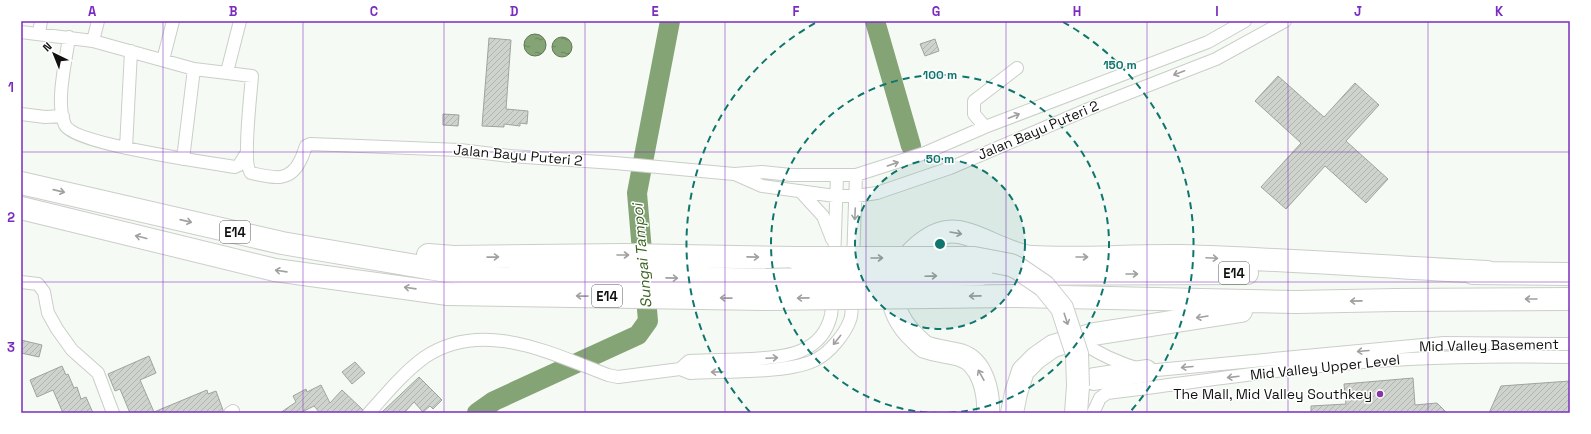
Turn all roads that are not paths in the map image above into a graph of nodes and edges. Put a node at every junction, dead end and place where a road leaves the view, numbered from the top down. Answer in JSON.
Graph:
{"nodes":[{"id":1,"x":41,"y":21,"type":"edge"},
{"id":2,"x":98,"y":21,"type":"edge"},
{"id":3,"x":173,"y":21,"type":"edge"},
{"id":4,"x":240,"y":21,"type":"edge"},
{"id":5,"x":1245,"y":21,"type":"edge"},
{"id":6,"x":1285,"y":21,"type":"edge"},
{"id":7,"x":21,"y":32,"type":"edge"},
{"id":8,"x":39,"y":33,"type":"junction"},
{"id":9,"x":69,"y":37,"type":"junction"},
{"id":10,"x":93,"y":41,"type":"junction"},
{"id":11,"x":131,"y":51,"type":"junction"},
{"id":12,"x":163,"y":60,"type":"junction"},
{"id":13,"x":1018,"y":68,"type":"dead end"},
{"id":14,"x":194,"y":69,"type":"junction"},
{"id":15,"x":227,"y":72,"type":"junction"},
{"id":16,"x":21,"y":114,"type":"edge"},
{"id":17,"x":63,"y":116,"type":"junction"},
{"id":18,"x":985,"y":127,"type":"junction"},
{"id":19,"x":126,"y":148,"type":"junction"},
{"id":20,"x":246,"y":154,"type":"junction"},
{"id":21,"x":183,"y":160,"type":"junction"},
{"id":22,"x":734,"y":174,"type":"junction"},
{"id":23,"x":837,"y":175,"type":"junction"},
{"id":24,"x":856,"y":175,"type":"junction"},
{"id":25,"x":21,"y":183,"type":"edge"},
{"id":26,"x":800,"y":191,"type":"junction"},
{"id":27,"x":835,"y":196,"type":"junction"},
{"id":28,"x":856,"y":196,"type":"junction"},
{"id":29,"x":21,"y":208,"type":"edge"},
{"id":30,"x":834,"y":248,"type":"junction"},
{"id":31,"x":453,"y":265,"type":"junction"},
{"id":32,"x":1487,"y":272,"type":"junction"},
{"id":33,"x":1570,"y":274,"type":"edge"},
{"id":34,"x":21,"y":282,"type":"edge"},
{"id":35,"x":1570,"y":299,"type":"edge"},
{"id":36,"x":1296,"y":302,"type":"junction"},
{"id":37,"x":1077,"y":339,"type":"junction"},
{"id":38,"x":1570,"y":344,"type":"edge"},
{"id":39,"x":1570,"y":357,"type":"edge"},
{"id":40,"x":1240,"y":362,"type":"junction"},
{"id":41,"x":1313,"y":368,"type":"junction"},
{"id":42,"x":680,"y":369,"type":"junction"},
{"id":43,"x":1146,"y":371,"type":"junction"},
{"id":44,"x":1086,"y":383,"type":"junction"},
{"id":45,"x":113,"y":413,"type":"edge"},
{"id":46,"x":369,"y":413,"type":"edge"},
{"id":47,"x":988,"y":413,"type":"edge"},
{"id":48,"x":1012,"y":413,"type":"edge"},
{"id":49,"x":1076,"y":413,"type":"edge"},
{"id":50,"x":1093,"y":413,"type":"edge"}],
"edges":[{"from":1,"to":8,"type":"street"},
{"from":2,"to":10,"type":"street"},
{"from":3,"to":12,"type":"street"},
{"from":4,"to":15,"type":"street"},
{"from":18,"to":5,"type":"street","name":"Jalan Bayu Puteri 2","one_way":true},
{"from":6,"to":28,"type":"street","name":"Jalan Bayu Puteri 2","one_way":true},
{"from":7,"to":8,"type":"street"},
{"from":8,"to":9,"type":"street"},
{"from":9,"to":10,"type":"street"},
{"from":9,"to":17,"type":"street"},
{"from":10,"to":11,"type":"street"},
{"from":11,"to":12,"type":"street"},
{"from":11,"to":19,"type":"street"},
{"from":12,"to":14,"type":"street"},
{"from":13,"to":18,"type":"street"},
{"from":14,"to":15,"type":"street"},
{"from":14,"to":21,"type":"street"},
{"from":15,"to":20,"type":"street"},
{"from":16,"to":17,"type":"street"},
{"from":17,"to":19,"type":"street"},
{"from":24,"to":18,"type":"street","name":"Jalan Bayu Puteri 2","one_way":true},
{"from":19,"to":21,"type":"street"},
{"from":20,"to":21,"type":"street"},
{"from":20,"to":22,"type":"street","name":"Jalan Bayu Puteri 2"},
{"from":22,"to":23,"type":"street","name":"Jalan Bayu Puteri 2"},
{"from":22,"to":26,"type":"street","name":"Jalan Bayu Puteri 2"},
{"from":23,"to":24,"type":"street","name":"Jalan Bayu Puteri 2"},
{"from":23,"to":27,"type":"street"},
{"from":24,"to":28,"type":"street"},
{"from":25,"to":31,"type":"highway","number":"E14","one_way":true},
{"from":26,"to":27,"type":"street","name":"Jalan Bayu Puteri 2"},
{"from":26,"to":30,"type":"street"},
{"from":27,"to":28,"type":"street","name":"Jalan Bayu Puteri 2"},
{"from":27,"to":30,"type":"street"},
{"from":28,"to":42,"type":"street","one_way":true},
{"from":36,"to":29,"type":"highway","number":"E14","one_way":true,"bridge":true},
{"from":42,"to":30,"type":"street","one_way":true},
{"from":31,"to":32,"type":"highway","number":"E14","one_way":true,"bridge":true},
{"from":31,"to":44,"type":"highway","one_way":true,"bridge":true},
{"from":32,"to":33,"type":"highway","number":"E14"},
{"from":47,"to":32,"type":"highway","one_way":true},
{"from":34,"to":45,"type":"street"},
{"from":35,"to":36,"type":"highway","number":"E14","one_way":true},
{"from":36,"to":37,"type":"highway","one_way":true},
{"from":37,"to":43,"type":"street"},
{"from":37,"to":48,"type":"highway"},
{"from":38,"to":40,"type":"street","name":"Mid Valley Basement","one_way":true},
{"from":39,"to":41,"type":"street","name":"Mid Valley Upper Level"},
{"from":40,"to":41,"type":"street"},
{"from":40,"to":43,"type":"street","one_way":true},
{"from":41,"to":50,"type":"street","name":"Mid Valley Upper Level","one_way":true},
{"from":42,"to":46,"type":"street"},
{"from":43,"to":44,"type":"highway"},
{"from":44,"to":49,"type":"highway"}]}
